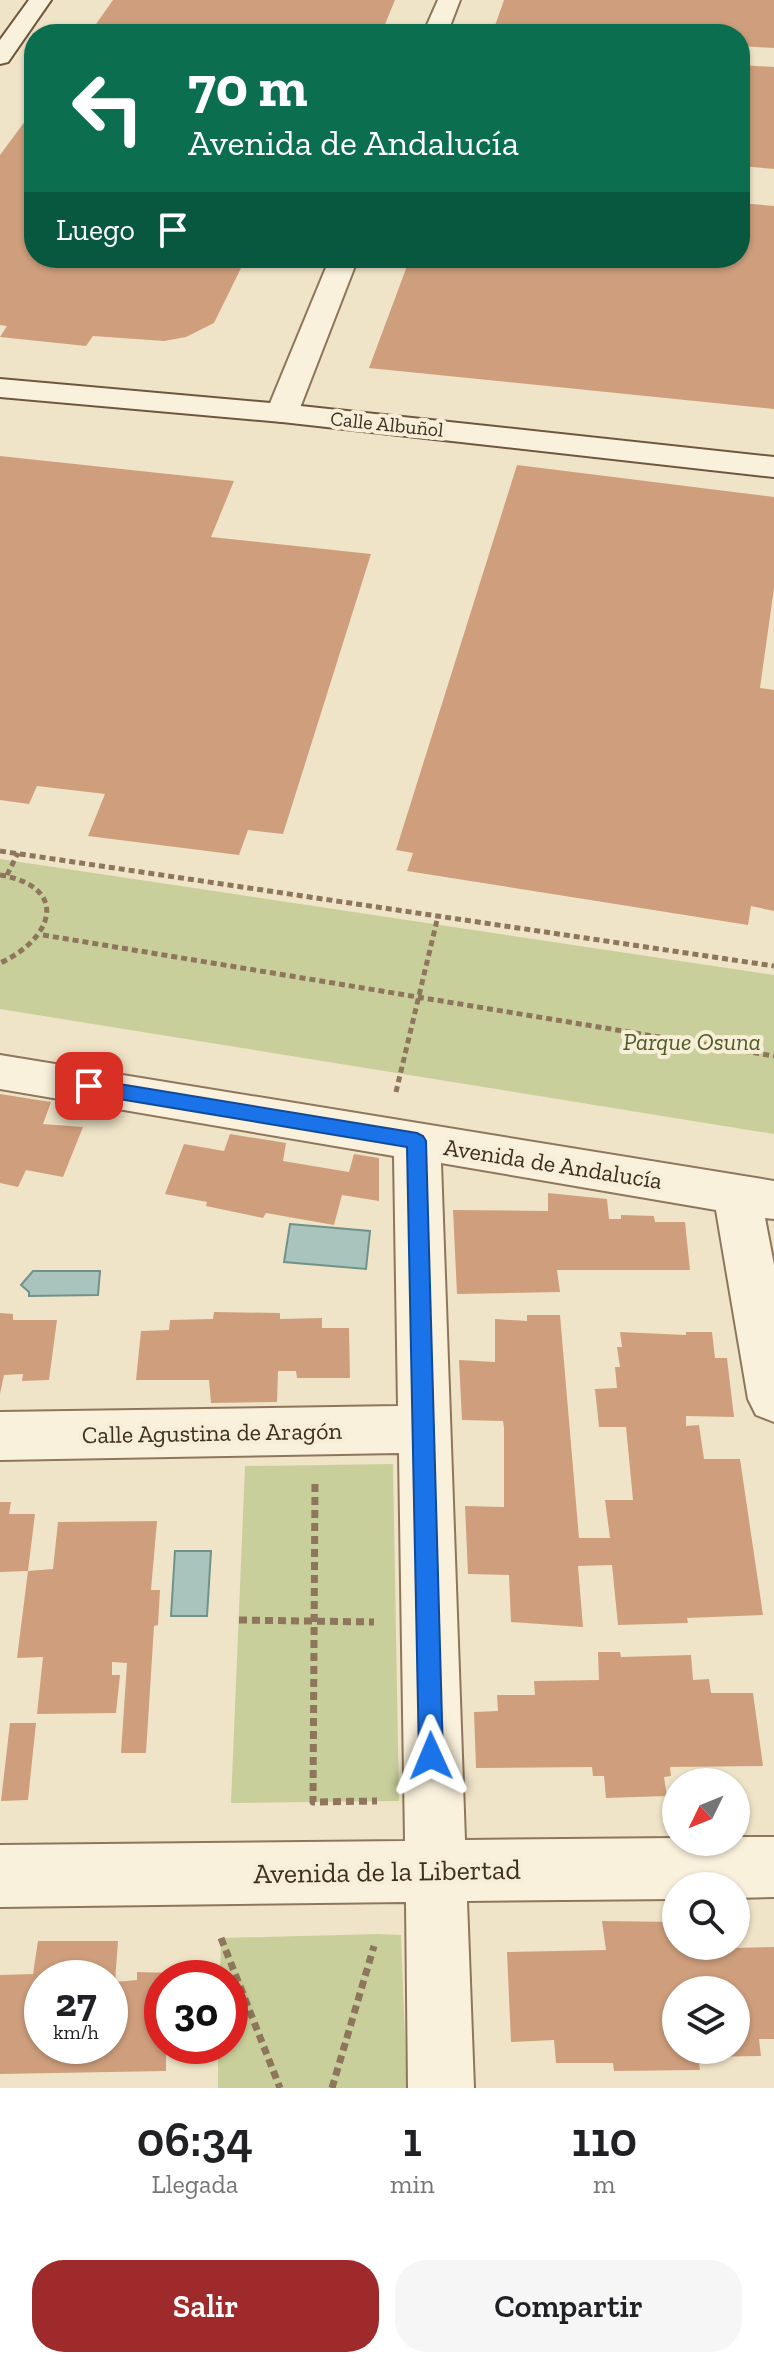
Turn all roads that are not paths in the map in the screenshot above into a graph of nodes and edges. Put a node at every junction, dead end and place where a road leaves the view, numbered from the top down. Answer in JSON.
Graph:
{"nodes":[{"id":1,"x":40,"y":0,"type":"edge"},
{"id":2,"x":449,"y":0,"type":"edge"},
{"id":3,"x":439,"y":24,"type":"edge"},
{"id":4,"x":0,"y":57,"type":"edge"},
{"id":5,"x":340,"y":268,"type":"edge"},
{"id":6,"x":0,"y":388,"type":"edge"},
{"id":7,"x":282,"y":413,"type":"junction"},
{"id":8,"x":774,"y":467,"type":"edge"},
{"id":9,"x":0,"y":1072,"type":"edge"},
{"id":10,"x":401,"y":1138,"type":"junction"},
{"id":11,"x":756,"y":1197,"type":"edge"},
{"id":12,"x":774,"y":1399,"type":"edge"},
{"id":13,"x":424,"y":1429,"type":"junction"},
{"id":14,"x":0,"y":1436,"type":"edge"},
{"id":15,"x":774,"y":1867,"type":"edge"},
{"id":16,"x":433,"y":1870,"type":"junction"},
{"id":17,"x":0,"y":1876,"type":"edge"},
{"id":18,"x":441,"y":2088,"type":"edge"}],
"edges":[{"from":1,"to":4,"type":"street"},
{"from":2,"to":3,"type":"street"},
{"from":5,"to":7,"type":"street"},
{"from":6,"to":7,"type":"street","name":"Calle Albuñol"},
{"from":7,"to":8,"type":"street","name":"Calle Albuñol"},
{"from":9,"to":10,"type":"street","name":"Avenida de Andalucía"},
{"from":10,"to":11,"type":"street","name":"Avenida de Andalucía"},
{"from":10,"to":13,"type":"street"},
{"from":11,"to":12,"type":"street"},
{"from":13,"to":14,"type":"street","name":"Calle Agustina de Aragón"},
{"from":13,"to":16,"type":"street"},
{"from":15,"to":16,"type":"street","name":"Avenida de la Libertad"},
{"from":16,"to":17,"type":"street","name":"Avenida de la Libertad"},
{"from":16,"to":18,"type":"street"}]}
